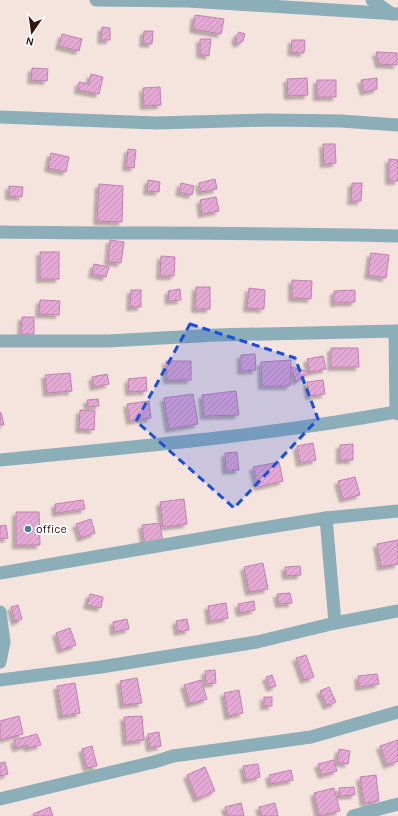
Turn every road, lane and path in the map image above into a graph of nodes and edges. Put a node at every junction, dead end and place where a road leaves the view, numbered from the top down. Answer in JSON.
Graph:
{"nodes":[{"id":1,"x":96,"y":0,"type":"edge"},
{"id":2,"x":372,"y":0,"type":"edge"},
{"id":3,"x":396,"y":16,"type":"edge"},
{"id":4,"x":0,"y":117,"type":"edge"},
{"id":5,"x":398,"y":125,"type":"edge"},
{"id":6,"x":0,"y":232,"type":"edge"},
{"id":7,"x":398,"y":236,"type":"edge"},
{"id":8,"x":397,"y":331,"type":"edge"},
{"id":9,"x":0,"y":341,"type":"edge"},
{"id":10,"x":397,"y":413,"type":"edge"},
{"id":11,"x":0,"y":460,"type":"edge"},
{"id":12,"x":398,"y":511,"type":"edge"},
{"id":13,"x":326,"y":518,"type":"junction"},
{"id":14,"x":0,"y":573,"type":"edge"},
{"id":15,"x":398,"y":611,"type":"edge"},
{"id":16,"x":0,"y":612,"type":"edge"},
{"id":17,"x":335,"y":624,"type":"junction"},
{"id":18,"x":0,"y":662,"type":"edge"},
{"id":19,"x":0,"y":680,"type":"edge"},
{"id":20,"x":398,"y":712,"type":"edge"},
{"id":21,"x":0,"y":799,"type":"edge"},
{"id":22,"x":398,"y":804,"type":"edge"},
{"id":23,"x":353,"y":816,"type":"edge"}],
"edges":[{"from":1,"to":3,"type":"street"},
{"from":2,"to":3,"type":"street"},
{"from":4,"to":5,"type":"street"},
{"from":6,"to":7,"type":"street"},
{"from":8,"to":9,"type":"street"},
{"from":8,"to":10,"type":"street"},
{"from":10,"to":11,"type":"street"},
{"from":12,"to":13,"type":"street"},
{"from":13,"to":14,"type":"street"},
{"from":13,"to":17,"type":"street"},
{"from":15,"to":17,"type":"street"},
{"from":16,"to":18,"type":"street"},
{"from":17,"to":19,"type":"street"},
{"from":20,"to":21,"type":"street"},
{"from":22,"to":23,"type":"street"}]}
